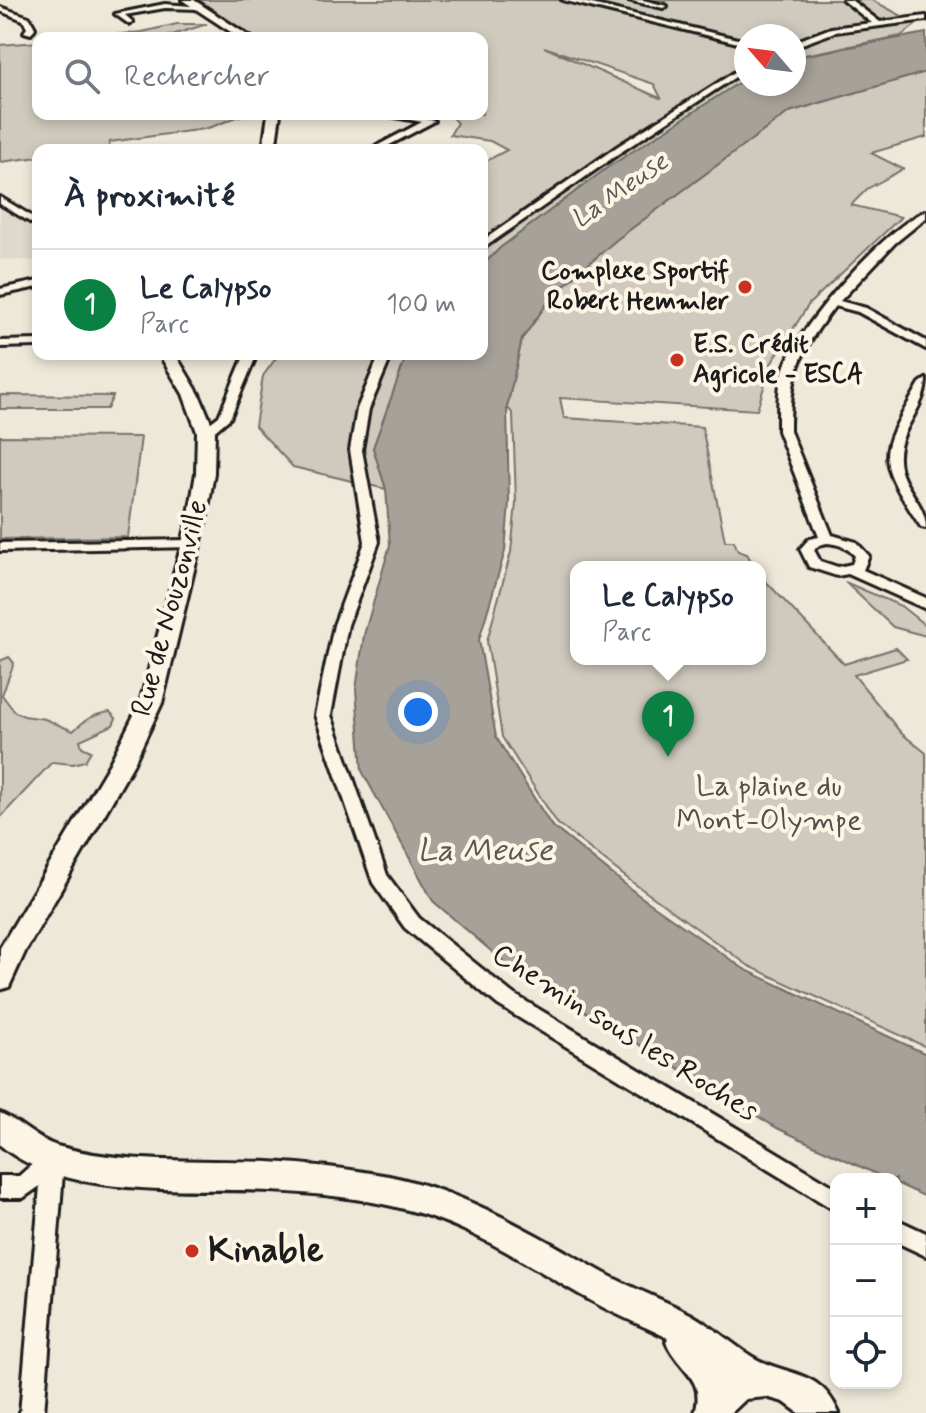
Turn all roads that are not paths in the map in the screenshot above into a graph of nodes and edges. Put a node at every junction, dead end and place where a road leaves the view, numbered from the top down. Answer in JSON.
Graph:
{"nodes":[{"id":1,"x":187,"y":0,"type":"edge"},
{"id":2,"x":569,"y":0,"type":"edge"},
{"id":3,"x":632,"y":0,"type":"edge"},
{"id":4,"x":847,"y":0,"type":"edge"},
{"id":5,"x":663,"y":6,"type":"dead end"},
{"id":6,"x":199,"y":7,"type":"junction"},
{"id":7,"x":0,"y":9,"type":"edge"},
{"id":8,"x":926,"y":18,"type":"edge"},
{"id":9,"x":129,"y":22,"type":"dead end"},
{"id":10,"x":880,"y":25,"type":"junction"},
{"id":11,"x":28,"y":32,"type":"dead end"},
{"id":12,"x":238,"y":32,"type":"edge"},
{"id":13,"x":734,"y":40,"type":"edge"},
{"id":14,"x":806,"y":40,"type":"edge"},
{"id":15,"x":734,"y":75,"type":"edge"},
{"id":16,"x":273,"y":120,"type":"edge"},
{"id":17,"x":424,"y":120,"type":"edge"},
{"id":18,"x":270,"y":144,"type":"edge"},
{"id":19,"x":385,"y":144,"type":"edge"},
{"id":20,"x":0,"y":200,"type":"edge"},
{"id":21,"x":926,"y":214,"type":"edge"},
{"id":22,"x":32,"y":220,"type":"edge"},
{"id":23,"x":488,"y":242,"type":"edge"},
{"id":24,"x":32,"y":285,"type":"edge"},
{"id":25,"x":0,"y":292,"type":"edge"},
{"id":26,"x":832,"y":302,"type":"junction"},
{"id":27,"x":32,"y":343,"type":"edge"},
{"id":28,"x":0,"y":344,"type":"edge"},
{"id":29,"x":926,"y":346,"type":"edge"},
{"id":30,"x":171,"y":360,"type":"edge"},
{"id":31,"x":248,"y":360,"type":"edge"},
{"id":32,"x":383,"y":360,"type":"edge"},
{"id":33,"x":926,"y":383,"type":"edge"},
{"id":34,"x":206,"y":432,"type":"junction"},
{"id":35,"x":926,"y":524,"type":"edge"},
{"id":36,"x":827,"y":539,"type":"junction"},
{"id":37,"x":189,"y":544,"type":"junction"},
{"id":38,"x":0,"y":547,"type":"edge"},
{"id":39,"x":851,"y":570,"type":"junction"},
{"id":40,"x":926,"y":604,"type":"edge"},
{"id":41,"x":0,"y":979,"type":"edge"},
{"id":42,"x":0,"y":1127,"type":"edge"},
{"id":43,"x":53,"y":1160,"type":"junction"},
{"id":44,"x":0,"y":1187,"type":"edge"},
{"id":45,"x":830,"y":1196,"type":"edge"},
{"id":46,"x":902,"y":1233,"type":"edge"},
{"id":47,"x":926,"y":1245,"type":"edge"},
{"id":48,"x":628,"y":1304,"type":"junction"},
{"id":49,"x":758,"y":1379,"type":"junction"},
{"id":50,"x":715,"y":1407,"type":"edge"},
{"id":51,"x":32,"y":1413,"type":"edge"},
{"id":52,"x":822,"y":1413,"type":"edge"}],
"edges":[{"from":1,"to":6,"type":"main road"},
{"from":2,"to":13,"type":"street"},
{"from":3,"to":5,"type":"street"},
{"from":4,"to":10,"type":"street"},
{"from":6,"to":9,"type":"street"},
{"from":6,"to":12,"type":"main road"},
{"from":7,"to":11,"type":"street"},
{"from":8,"to":10,"type":"street"},
{"from":10,"to":14,"type":"street"},
{"from":15,"to":23,"type":"street"},
{"from":16,"to":18,"type":"main road"},
{"from":17,"to":19,"type":"street"},
{"from":20,"to":22,"type":"street"},
{"from":21,"to":26,"type":"street"},
{"from":24,"to":25,"type":"street"},
{"from":26,"to":29,"type":"street"},
{"from":26,"to":36,"type":"street"},
{"from":27,"to":28,"type":"street"},
{"from":30,"to":34,"type":"main road","name":"Rue de Nouzonville"},
{"from":31,"to":34,"type":"street"},
{"from":32,"to":45,"type":"street","name":"Chemin sous les Roches"},
{"from":33,"to":35,"type":"street"},
{"from":34,"to":37,"type":"main road","name":"Rue de Nouzonville"},
{"from":36,"to":39,"type":"street"},
{"from":36,"to":39,"type":"street"},
{"from":37,"to":38,"type":"street"},
{"from":37,"to":41,"type":"main road","name":"Rue de Nouzonville"},
{"from":39,"to":40,"type":"street"},
{"from":42,"to":43,"type":"main road"},
{"from":43,"to":44,"type":"street"},
{"from":43,"to":48,"type":"main road"},
{"from":43,"to":51,"type":"street"},
{"from":46,"to":47,"type":"street"},
{"from":48,"to":49,"type":"main road"},
{"from":48,"to":50,"type":"main road"},
{"from":49,"to":50,"type":"main road"},
{"from":49,"to":52,"type":"main road"}]}
